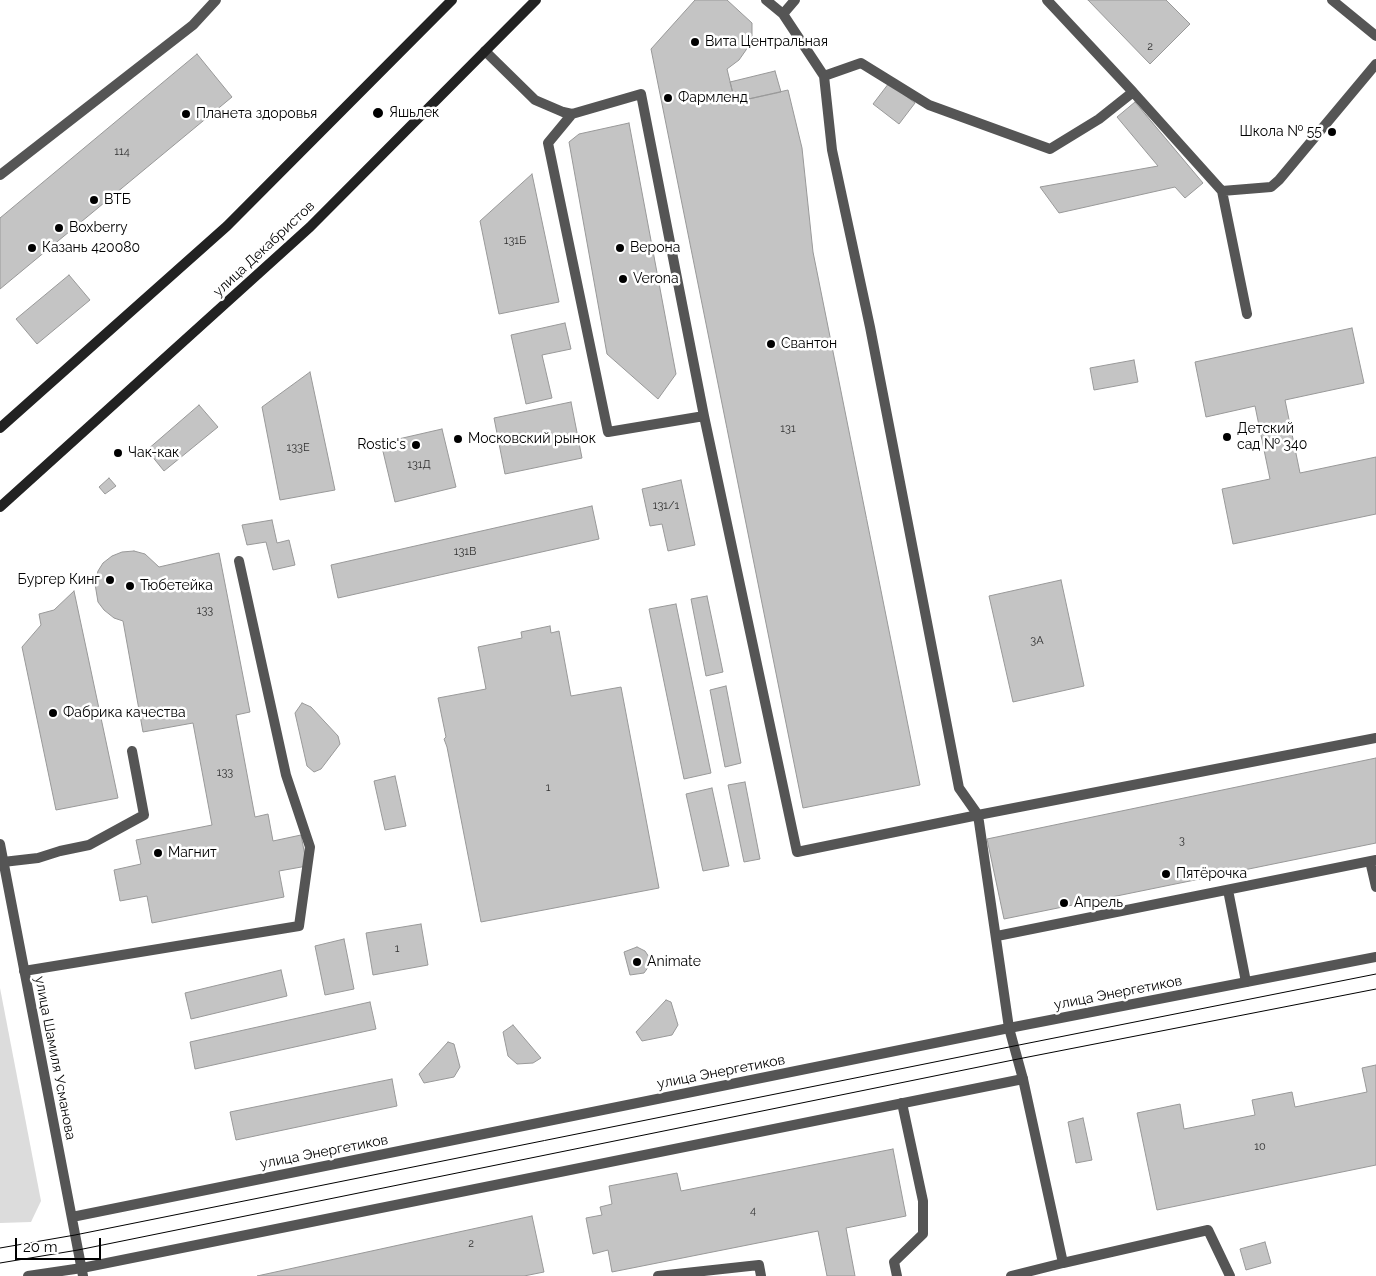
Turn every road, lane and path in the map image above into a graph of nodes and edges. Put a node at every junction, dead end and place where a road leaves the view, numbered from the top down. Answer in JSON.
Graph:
{"nodes":[{"id":1,"x":216,"y":0,"type":"edge"},
{"id":2,"x":452,"y":0,"type":"edge"},
{"id":3,"x":536,"y":0,"type":"edge"},
{"id":4,"x":766,"y":0,"type":"edge"},
{"id":5,"x":795,"y":0,"type":"edge"},
{"id":6,"x":1047,"y":0,"type":"edge"},
{"id":7,"x":1332,"y":0,"type":"edge"},
{"id":8,"x":783,"y":14,"type":"junction"},
{"id":9,"x":1376,"y":36,"type":"edge"},
{"id":10,"x":485,"y":51,"type":"junction"},
{"id":11,"x":1376,"y":64,"type":"edge"},
{"id":12,"x":824,"y":76,"type":"junction"},
{"id":13,"x":1133,"y":92,"type":"junction"},
{"id":14,"x":572,"y":114,"type":"junction"},
{"id":15,"x":0,"y":175,"type":"edge"},
{"id":16,"x":1222,"y":191,"type":"junction"},
{"id":17,"x":1247,"y":314,"type":"dead end"},
{"id":18,"x":704,"y":416,"type":"junction"},
{"id":19,"x":0,"y":428,"type":"edge"},
{"id":20,"x":0,"y":507,"type":"edge"},
{"id":21,"x":239,"y":561,"type":"dead end"},
{"id":22,"x":1376,"y":738,"type":"edge"},
{"id":23,"x":132,"y":750,"type":"dead end"},
{"id":24,"x":978,"y":815,"type":"junction"},
{"id":25,"x":0,"y":844,"type":"edge"},
{"id":26,"x":1373,"y":861,"type":"edge"},
{"id":27,"x":3,"y":862,"type":"junction"},
{"id":28,"x":1376,"y":887,"type":"edge"},
{"id":29,"x":1228,"y":890,"type":"junction"},
{"id":30,"x":997,"y":936,"type":"junction"},
{"id":31,"x":1376,"y":957,"type":"edge"},
{"id":32,"x":24,"y":971,"type":"junction"},
{"id":33,"x":1246,"y":982,"type":"junction"},
{"id":34,"x":1009,"y":1028,"type":"junction"},
{"id":35,"x":1023,"y":1078,"type":"junction"},
{"id":36,"x":902,"y":1103,"type":"junction"},
{"id":37,"x":72,"y":1217,"type":"junction"},
{"id":38,"x":1063,"y":1263,"type":"junction"},
{"id":39,"x":82,"y":1272,"type":"edge"},
{"id":40,"x":28,"y":1276,"type":"edge"},
{"id":41,"x":658,"y":1276,"type":"edge"},
{"id":42,"x":761,"y":1276,"type":"edge"},
{"id":43,"x":897,"y":1276,"type":"edge"},
{"id":44,"x":1011,"y":1276,"type":"edge"},
{"id":45,"x":1230,"y":1276,"type":"edge"}],
"edges":[{"from":1,"to":15,"type":"street"},
{"from":2,"to":19,"type":"main road"},
{"from":3,"to":10,"type":"main road","name":"улица Декабристов"},
{"from":4,"to":8,"type":"street"},
{"from":5,"to":8,"type":"street"},
{"from":6,"to":13,"type":"street"},
{"from":7,"to":9,"type":"street"},
{"from":8,"to":12,"type":"street"},
{"from":10,"to":14,"type":"street"},
{"from":10,"to":20,"type":"main road","name":"улица Декабристов"},
{"from":11,"to":16,"type":"street"},
{"from":12,"to":13,"type":"street"},
{"from":12,"to":24,"type":"street"},
{"from":13,"to":16,"type":"street"},
{"from":14,"to":18,"type":"street"},
{"from":14,"to":18,"type":"street"},
{"from":16,"to":17,"type":"street"},
{"from":18,"to":24,"type":"street"},
{"from":21,"to":32,"type":"street"},
{"from":22,"to":24,"type":"street"},
{"from":23,"to":27,"type":"street"},
{"from":24,"to":30,"type":"street"},
{"from":25,"to":27,"type":"street","name":"улица Шамиля Усманова"},
{"from":26,"to":28,"type":"street"},
{"from":26,"to":29,"type":"street"},
{"from":27,"to":32,"type":"street","name":"улица Шамиля Усманова"},
{"from":29,"to":30,"type":"street"},
{"from":29,"to":33,"type":"street"},
{"from":30,"to":34,"type":"street"},
{"from":31,"to":33,"type":"street","name":"улица Энергетиков"},
{"from":32,"to":37,"type":"street","name":"улица Шамиля Усманова"},
{"from":33,"to":34,"type":"street","name":"улица Энергетиков"},
{"from":34,"to":35,"type":"street"},
{"from":34,"to":37,"type":"street","name":"улица Энергетиков"},
{"from":35,"to":36,"type":"street"},
{"from":35,"to":38,"type":"street"},
{"from":36,"to":39,"type":"street"},
{"from":36,"to":43,"type":"street"},
{"from":37,"to":39,"type":"street","name":"улица Шамиля Усманова"},
{"from":38,"to":44,"type":"street"},
{"from":38,"to":45,"type":"street"},
{"from":39,"to":40,"type":"street"},
{"from":41,"to":42,"type":"street"}]}
